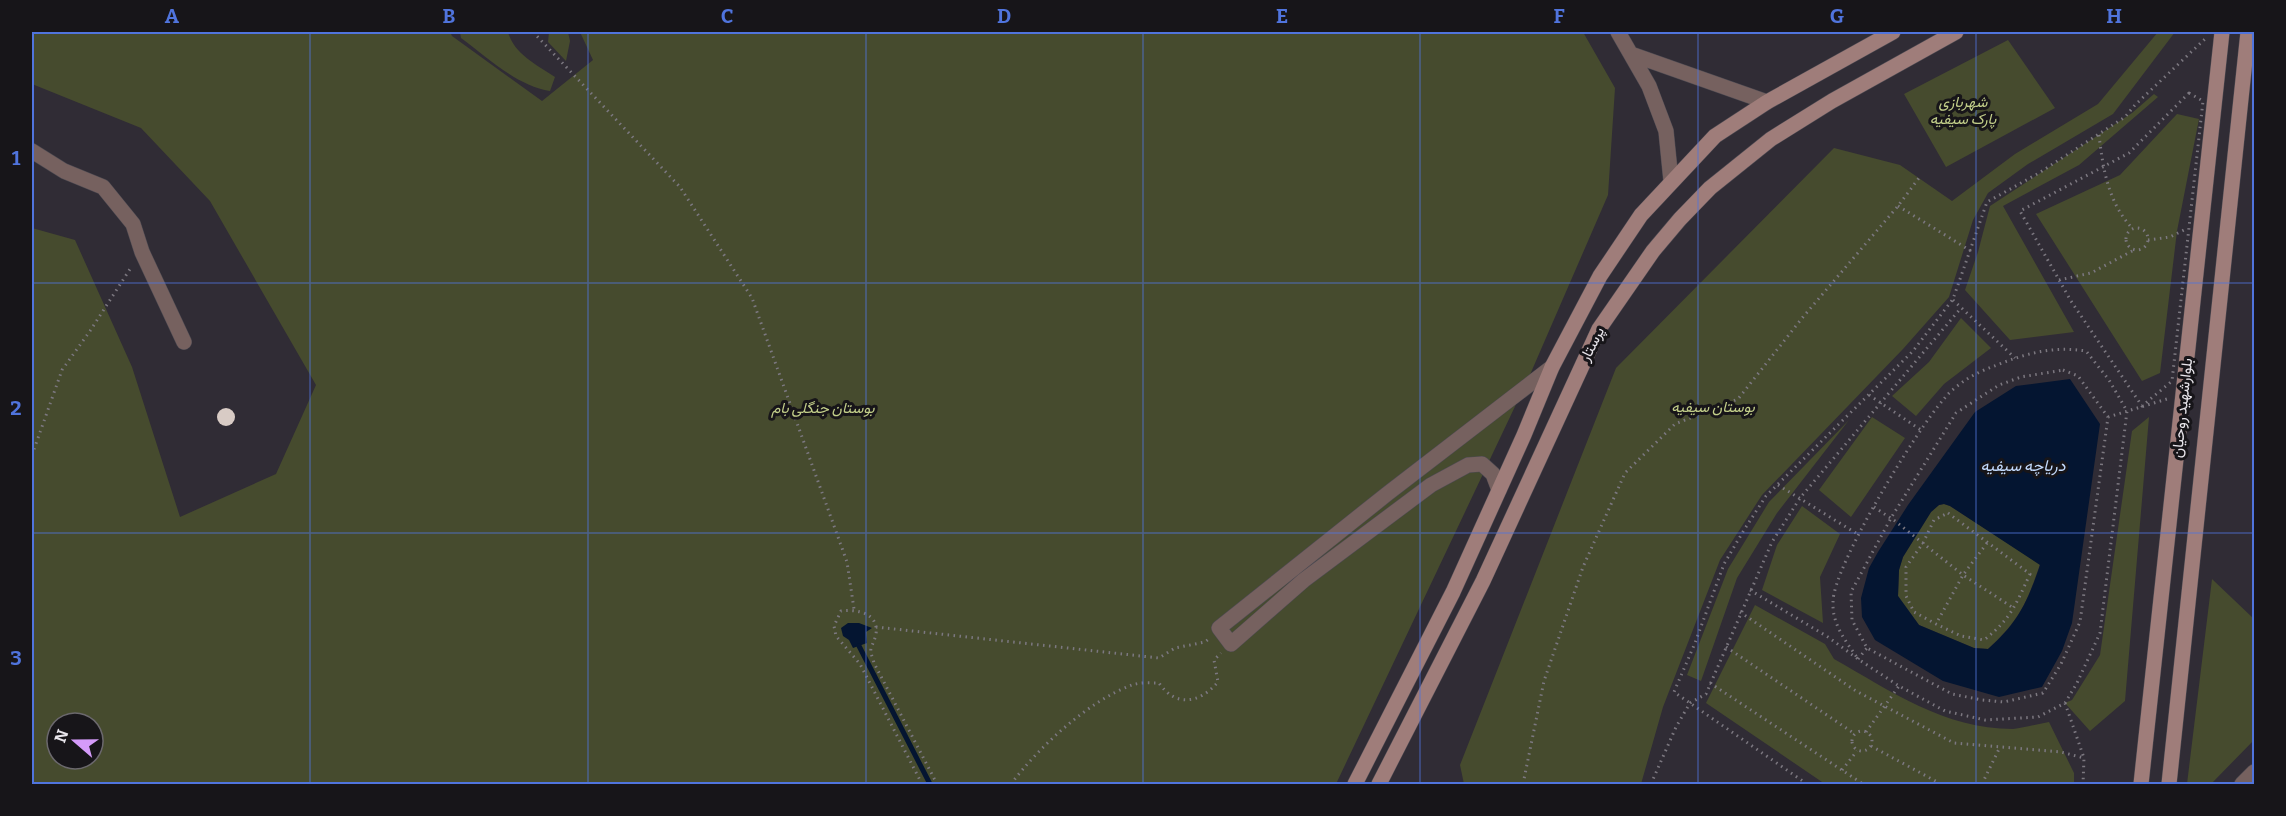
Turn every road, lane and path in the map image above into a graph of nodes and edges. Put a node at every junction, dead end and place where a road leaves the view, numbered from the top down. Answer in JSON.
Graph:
{"nodes":[{"id":1,"x":533,"y":32,"type":"edge"},
{"id":2,"x":1618,"y":32,"type":"edge"},
{"id":3,"x":1893,"y":32,"type":"edge"},
{"id":4,"x":1956,"y":32,"type":"edge"},
{"id":5,"x":2213,"y":32,"type":"edge"},
{"id":6,"x":2222,"y":32,"type":"edge"},
{"id":7,"x":2248,"y":32,"type":"edge"},
{"id":8,"x":1631,"y":54,"type":"junction"},
{"id":9,"x":1767,"y":102,"type":"junction"},
{"id":10,"x":2099,"y":135,"type":"dead end"},
{"id":11,"x":32,"y":151,"type":"edge"},
{"id":12,"x":32,"y":166,"type":"edge"},
{"id":13,"x":2102,"y":168,"type":"junction"},
{"id":14,"x":64,"y":171,"type":"junction"},
{"id":15,"x":1918,"y":178,"type":"dead end"},
{"id":16,"x":1671,"y":181,"type":"junction"},
{"id":17,"x":1898,"y":206,"type":"junction"},
{"id":18,"x":2132,"y":228,"type":"junction"},
{"id":19,"x":2189,"y":228,"type":"junction"},
{"id":20,"x":2148,"y":240,"type":"junction"},
{"id":21,"x":2134,"y":250,"type":"junction"},
{"id":22,"x":1971,"y":251,"type":"junction"},
{"id":23,"x":142,"y":252,"type":"junction"},
{"id":24,"x":2059,"y":280,"type":"junction"},
{"id":25,"x":1953,"y":299,"type":"junction"},
{"id":26,"x":1961,"y":308,"type":"junction"},
{"id":27,"x":184,"y":342,"type":"dead end"},
{"id":28,"x":2015,"y":358,"type":"junction"},
{"id":29,"x":1552,"y":367,"type":"junction"},
{"id":30,"x":2183,"y":393,"type":"junction"},
{"id":31,"x":1869,"y":395,"type":"junction"},
{"id":32,"x":1880,"y":403,"type":"junction"},
{"id":33,"x":2142,"y":406,"type":"junction"},
{"id":34,"x":2127,"y":411,"type":"junction"},
{"id":35,"x":2108,"y":417,"type":"junction"},
{"id":36,"x":1921,"y":430,"type":"junction"},
{"id":37,"x":32,"y":455,"type":"edge"},
{"id":38,"x":1778,"y":485,"type":"junction"},
{"id":39,"x":1498,"y":490,"type":"junction"},
{"id":40,"x":1800,"y":498,"type":"junction"},
{"id":41,"x":1874,"y":507,"type":"junction"},
{"id":42,"x":1893,"y":519,"type":"junction"},
{"id":43,"x":1859,"y":535,"type":"junction"},
{"id":44,"x":1921,"y":541,"type":"junction"},
{"id":45,"x":1987,"y":543,"type":"junction"},
{"id":46,"x":1963,"y":575,"type":"junction"},
{"id":47,"x":1750,"y":590,"type":"junction"},
{"id":48,"x":854,"y":609,"type":"junction"},
{"id":49,"x":2014,"y":609,"type":"junction"},
{"id":50,"x":1740,"y":612,"type":"junction"},
{"id":51,"x":1936,"y":624,"type":"junction"},
{"id":52,"x":876,"y":627,"type":"junction"},
{"id":53,"x":1220,"y":628,"type":"junction"},
{"id":54,"x":1231,"y":644,"type":"junction"},
{"id":55,"x":1726,"y":647,"type":"junction"},
{"id":56,"x":1867,"y":648,"type":"junction"},
{"id":57,"x":1858,"y":659,"type":"junction"},
{"id":58,"x":1710,"y":683,"type":"junction"},
{"id":59,"x":1899,"y":686,"type":"junction"},
{"id":60,"x":1690,"y":703,"type":"junction"},
{"id":61,"x":2065,"y":703,"type":"junction"},
{"id":62,"x":1885,"y":706,"type":"junction"},
{"id":63,"x":1866,"y":732,"type":"junction"},
{"id":64,"x":1855,"y":734,"type":"junction"},
{"id":65,"x":1871,"y":746,"type":"junction"},
{"id":66,"x":2000,"y":747,"type":"junction"},
{"id":67,"x":1857,"y":751,"type":"junction"},
{"id":68,"x":2084,"y":758,"type":"junction"},
{"id":69,"x":1842,"y":770,"type":"junction"},
{"id":70,"x":2254,"y":772,"type":"edge"},
{"id":71,"x":922,"y":784,"type":"edge"},
{"id":72,"x":937,"y":784,"type":"edge"},
{"id":73,"x":1011,"y":784,"type":"edge"},
{"id":74,"x":1355,"y":784,"type":"edge"},
{"id":75,"x":1379,"y":784,"type":"edge"},
{"id":76,"x":1523,"y":784,"type":"edge"},
{"id":77,"x":1651,"y":784,"type":"edge"},
{"id":78,"x":1807,"y":784,"type":"edge"},
{"id":79,"x":1863,"y":784,"type":"edge"},
{"id":80,"x":1941,"y":784,"type":"edge"},
{"id":81,"x":1982,"y":784,"type":"edge"},
{"id":82,"x":2083,"y":784,"type":"edge"},
{"id":83,"x":2141,"y":784,"type":"edge"},
{"id":84,"x":2169,"y":784,"type":"edge"},
{"id":85,"x":2242,"y":784,"type":"edge"}],
"edges":[{"from":1,"to":48,"type":"path"},
{"from":2,"to":8,"type":"street"},
{"from":3,"to":9,"type":"main road","name":"پرستار"},
{"from":4,"to":75,"type":"main road","name":"پرستار"},
{"from":5,"to":22,"type":"path"},
{"from":6,"to":30,"type":"main road","name":"بلوارشهید روحیان"},
{"from":7,"to":84,"type":"main road","name":"بلوارشهید روحیان"},
{"from":8,"to":9,"type":"street"},
{"from":8,"to":16,"type":"street"},
{"from":9,"to":16,"type":"main road","name":"پرستار"},
{"from":10,"to":13,"type":"path"},
{"from":11,"to":14,"type":"street"},
{"from":12,"to":14,"type":"street"},
{"from":13,"to":18,"type":"path"},
{"from":13,"to":19,"type":"path"},
{"from":13,"to":24,"type":"path"},
{"from":14,"to":23,"type":"street"},
{"from":15,"to":17,"type":"path"},
{"from":16,"to":29,"type":"main road","name":"پرستار"},
{"from":17,"to":22,"type":"path"},
{"from":17,"to":76,"type":"path"},
{"from":18,"to":20,"type":"path"},
{"from":18,"to":21,"type":"path"},
{"from":19,"to":20,"type":"path"},
{"from":19,"to":33,"type":"path"},
{"from":20,"to":21,"type":"path"},
{"from":21,"to":24,"type":"path"},
{"from":22,"to":25,"type":"path"},
{"from":23,"to":27,"type":"street"},
{"from":23,"to":37,"type":"path"},
{"from":24,"to":33,"type":"path"},
{"from":25,"to":26,"type":"path"},
{"from":25,"to":31,"type":"path"},
{"from":26,"to":28,"type":"path"},
{"from":26,"to":32,"type":"path"},
{"from":28,"to":34,"type":"path"},
{"from":28,"to":36,"type":"path"},
{"from":29,"to":39,"type":"main road","name":"پرستار"},
{"from":29,"to":53,"type":"street"},
{"from":30,"to":33,"type":"path"},
{"from":30,"to":83,"type":"main road","name":"بلوارشهید روحیان"},
{"from":31,"to":32,"type":"path"},
{"from":31,"to":38,"type":"path"},
{"from":32,"to":36,"type":"path"},
{"from":32,"to":40,"type":"path"},
{"from":33,"to":34,"type":"path"},
{"from":34,"to":35,"type":"path"},
{"from":34,"to":61,"type":"path"},
{"from":35,"to":42,"type":"path"},
{"from":35,"to":56,"type":"path"},
{"from":36,"to":41,"type":"path"},
{"from":38,"to":40,"type":"path"},
{"from":38,"to":60,"type":"path"},
{"from":39,"to":54,"type":"street"},
{"from":39,"to":74,"type":"main road","name":"پرستار"},
{"from":40,"to":43,"type":"path"},
{"from":40,"to":47,"type":"path"},
{"from":41,"to":42,"type":"path"},
{"from":41,"to":43,"type":"path"},
{"from":42,"to":44,"type":"path"},
{"from":42,"to":56,"type":"path"},
{"from":43,"to":57,"type":"path"},
{"from":44,"to":45,"type":"path"},
{"from":44,"to":46,"type":"path"},
{"from":44,"to":51,"type":"path"},
{"from":45,"to":46,"type":"path"},
{"from":45,"to":49,"type":"path"},
{"from":46,"to":49,"type":"path"},
{"from":46,"to":51,"type":"path"},
{"from":47,"to":50,"type":"path"},
{"from":47,"to":57,"type":"path"},
{"from":48,"to":52,"type":"path"},
{"from":48,"to":71,"type":"path"},
{"from":49,"to":51,"type":"path"},
{"from":50,"to":55,"type":"path"},
{"from":50,"to":62,"type":"path"},
{"from":52,"to":53,"type":"path"},
{"from":52,"to":72,"type":"path"},
{"from":53,"to":54,"type":"street"},
{"from":54,"to":73,"type":"path"},
{"from":55,"to":58,"type":"path"},
{"from":55,"to":64,"type":"path"},
{"from":56,"to":57,"type":"path"},
{"from":57,"to":59,"type":"path"},
{"from":58,"to":60,"type":"path"},
{"from":58,"to":69,"type":"path"},
{"from":59,"to":61,"type":"path"},
{"from":59,"to":62,"type":"path"},
{"from":60,"to":77,"type":"path"},
{"from":60,"to":78,"type":"path"},
{"from":61,"to":68,"type":"path"},
{"from":62,"to":63,"type":"path"},
{"from":62,"to":66,"type":"path"},
{"from":63,"to":64,"type":"path"},
{"from":63,"to":65,"type":"path"},
{"from":64,"to":67,"type":"path"},
{"from":65,"to":67,"type":"path"},
{"from":65,"to":80,"type":"path"},
{"from":66,"to":68,"type":"path"},
{"from":66,"to":81,"type":"path"},
{"from":67,"to":69,"type":"path"},
{"from":68,"to":82,"type":"path"},
{"from":69,"to":79,"type":"path"},
{"from":70,"to":85,"type":"street"}]}
